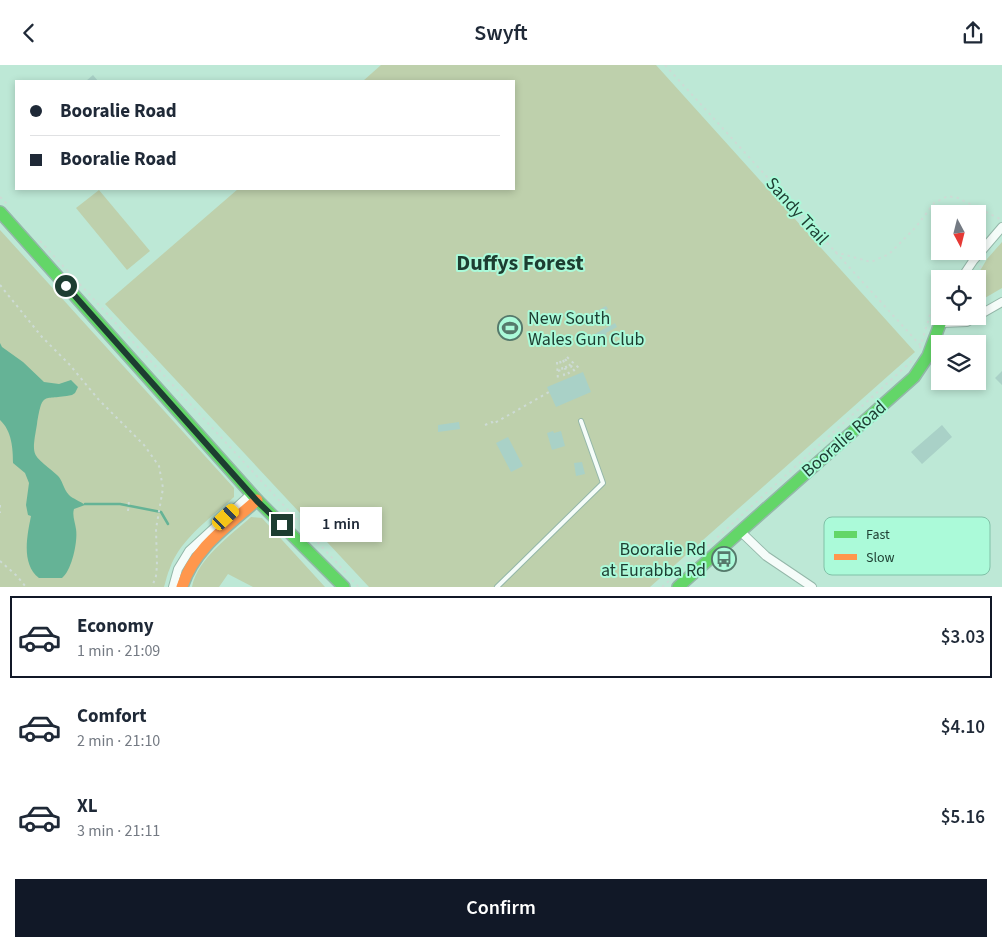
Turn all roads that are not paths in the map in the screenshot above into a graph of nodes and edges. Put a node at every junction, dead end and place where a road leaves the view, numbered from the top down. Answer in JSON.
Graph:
{"nodes":[{"id":1,"x":3,"y":208,"type":"edge"},
{"id":2,"x":1002,"y":227,"type":"edge"},
{"id":3,"x":967,"y":270,"type":"edge"},
{"id":4,"x":1002,"y":302,"type":"edge"},
{"id":5,"x":986,"y":311,"type":"edge"},
{"id":6,"x":940,"y":325,"type":"edge"},
{"id":7,"x":581,"y":421,"type":"dead end"},
{"id":8,"x":254,"y":497,"type":"junction"},
{"id":9,"x":740,"y":531,"type":"junction"},
{"id":10,"x":674,"y":584,"type":"edge"},
{"id":11,"x":173,"y":587,"type":"edge"},
{"id":12,"x":182,"y":587,"type":"edge"},
{"id":13,"x":344,"y":587,"type":"edge"},
{"id":14,"x":497,"y":587,"type":"edge"},
{"id":15,"x":812,"y":587,"type":"edge"}],
"edges":[{"from":1,"to":8,"type":"street"},
{"from":2,"to":3,"type":"street"},
{"from":4,"to":5,"type":"street","name":"Booralie Road"},
{"from":6,"to":9,"type":"street","name":"Booralie Road"},
{"from":7,"to":14,"type":"lane"},
{"from":8,"to":11,"type":"street"},
{"from":8,"to":12,"type":"street"},
{"from":8,"to":13,"type":"street"},
{"from":9,"to":10,"type":"street","name":"Booralie Road"},
{"from":9,"to":15,"type":"street"}]}
